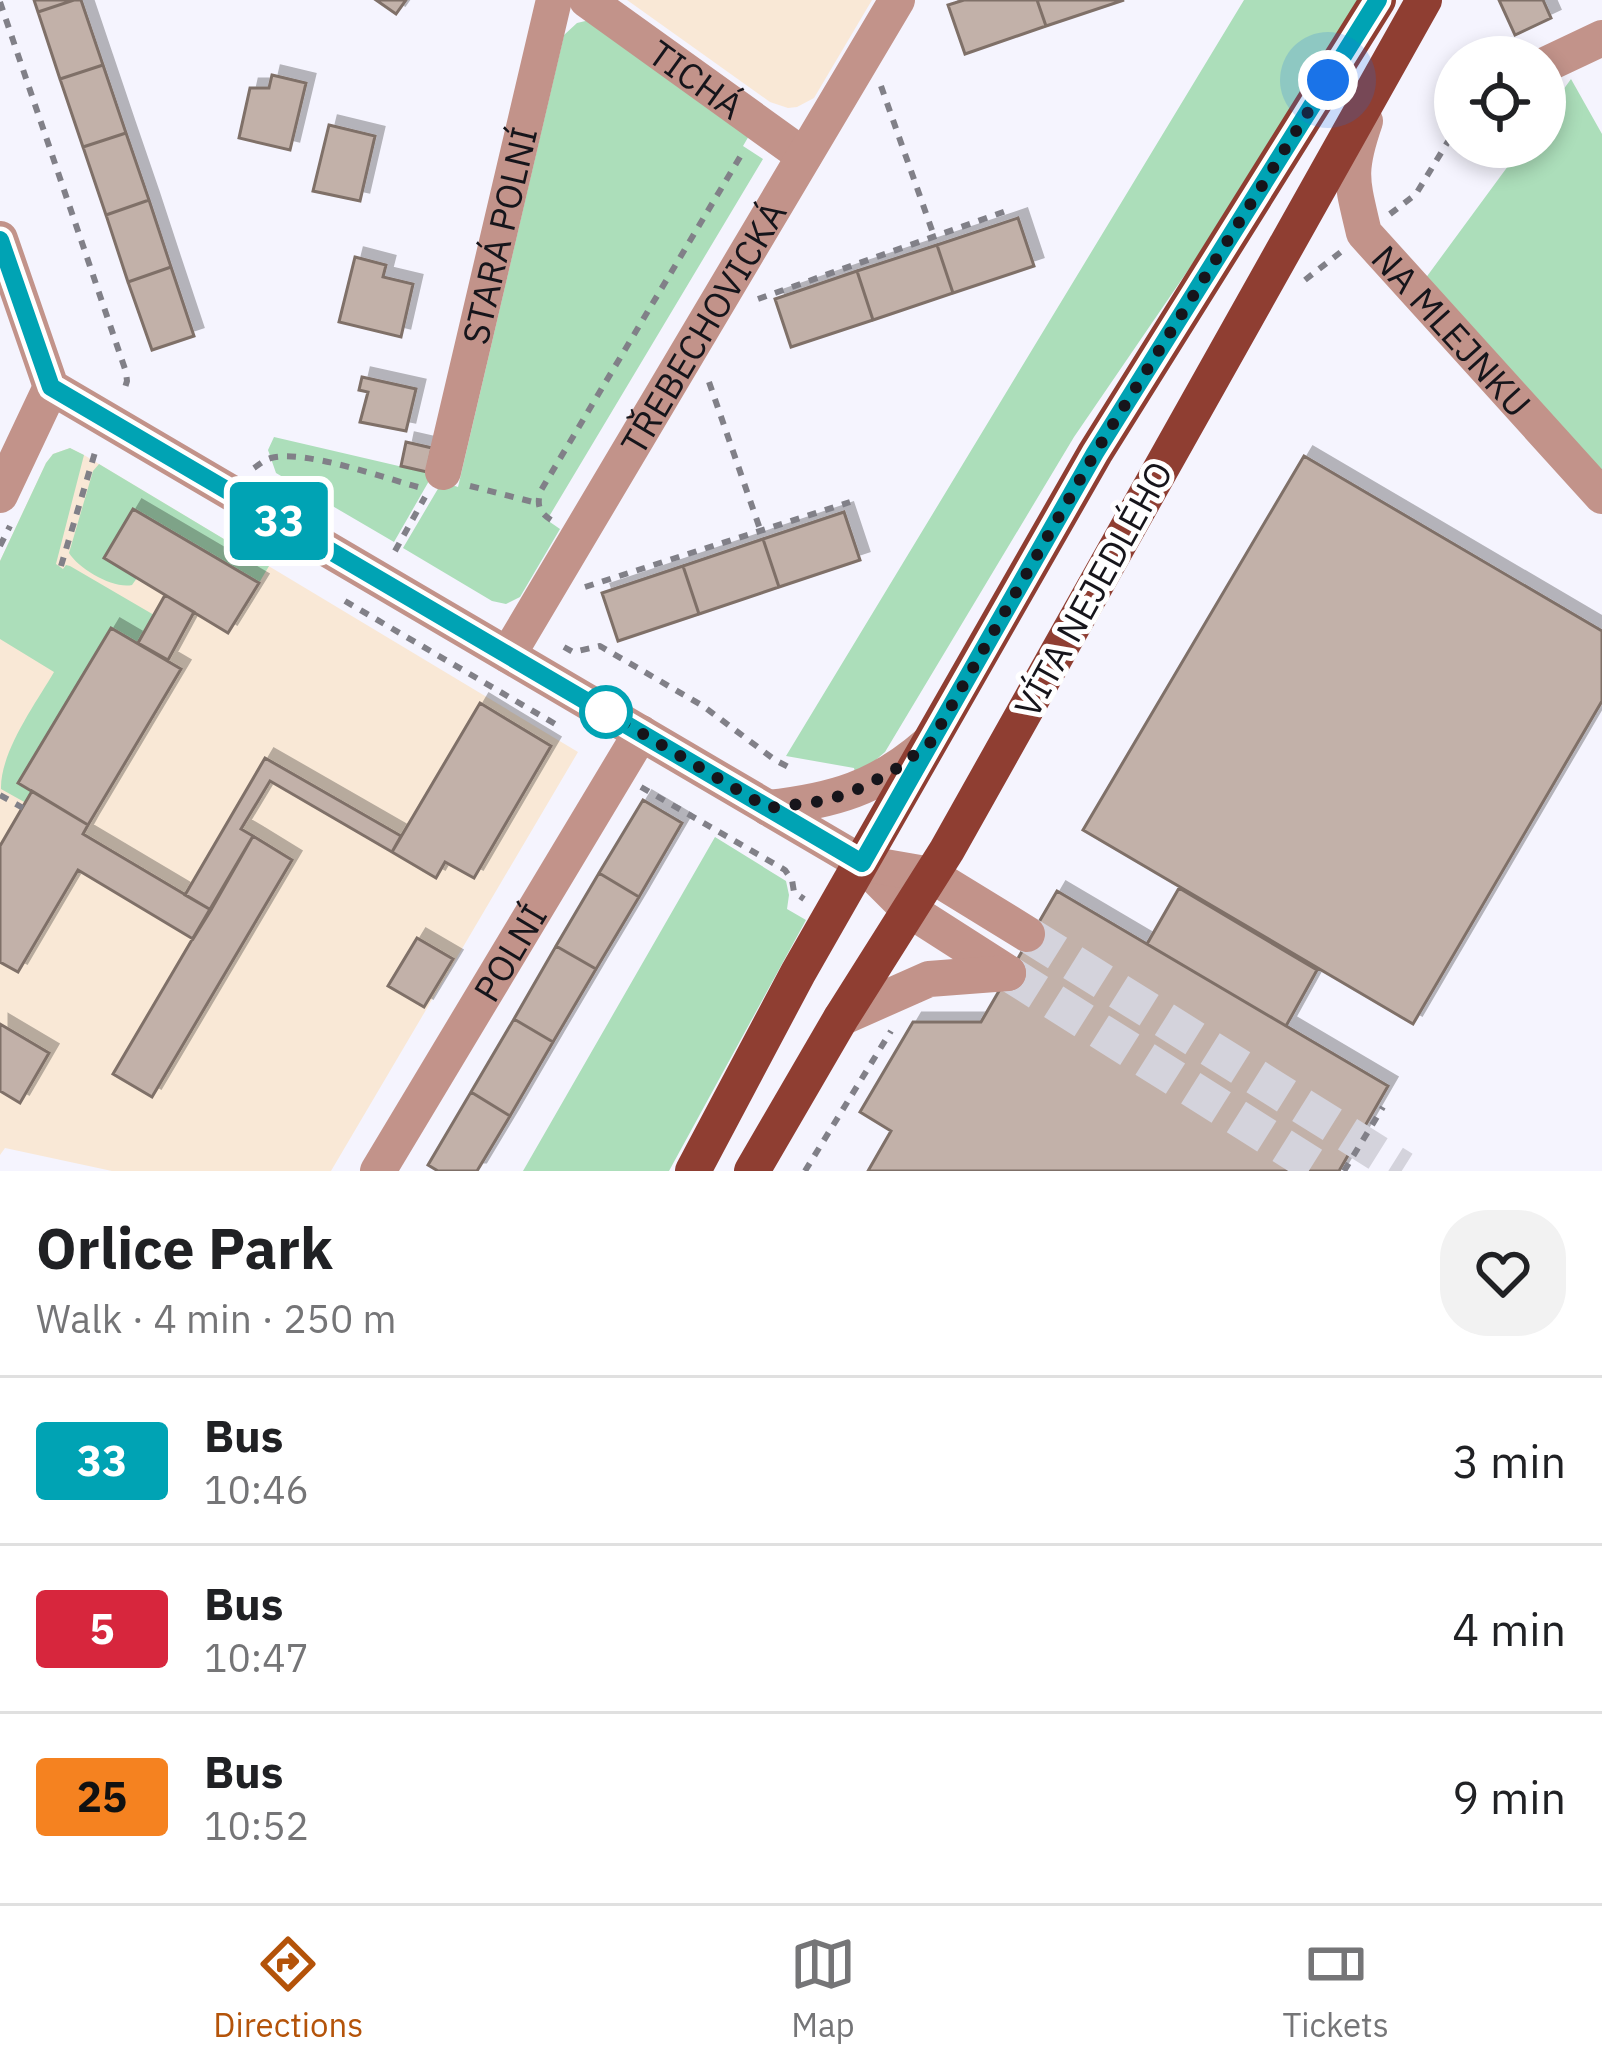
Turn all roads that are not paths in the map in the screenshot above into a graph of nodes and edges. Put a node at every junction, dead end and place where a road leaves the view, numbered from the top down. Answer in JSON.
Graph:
{"nodes":[{"id":1,"x":554,"y":0,"type":"edge"},
{"id":2,"x":587,"y":0,"type":"edge"},
{"id":3,"x":897,"y":0,"type":"edge"},
{"id":4,"x":1378,"y":0,"type":"edge"},
{"id":5,"x":1424,"y":0,"type":"edge"},
{"id":6,"x":1602,"y":38,"type":"edge"},
{"id":7,"x":1566,"y":55,"type":"edge"},
{"id":8,"x":1382,"y":73,"type":"junction"},
{"id":9,"x":804,"y":156,"type":"junction"},
{"id":10,"x":0,"y":239,"type":"edge"},
{"id":11,"x":51,"y":387,"type":"junction"},
{"id":12,"x":442,"y":472,"type":"road end"},
{"id":13,"x":1602,"y":496,"type":"edge"},
{"id":14,"x":9,"y":502,"type":"edge"},
{"id":15,"x":508,"y":655,"type":"junction"},
{"id":16,"x":640,"y":733,"type":"junction"},
{"id":17,"x":931,"y":742,"type":"junction"},
{"id":18,"x":768,"y":808,"type":"junction"},
{"id":19,"x":862,"y":863,"type":"junction"},
{"id":20,"x":931,"y":875,"type":"junction"},
{"id":21,"x":908,"y":909,"type":"junction"},
{"id":22,"x":1027,"y":934,"type":"tunnel mouth"},
{"id":23,"x":841,"y":1018,"type":"junction"},
{"id":24,"x":378,"y":1171,"type":"edge"},
{"id":25,"x":693,"y":1171,"type":"edge"},
{"id":26,"x":752,"y":1171,"type":"edge"}],
"edges":[{"from":1,"to":12,"type":"street","name":"STARÁ POLNÍ"},
{"from":2,"to":9,"type":"street","name":"TICHÁ"},
{"from":3,"to":9,"type":"street","name":"TŘEBECHOVICKÁ"},
{"from":4,"to":17,"type":"main road","name":"VÍTA NEJEDLÉHO"},
{"from":5,"to":8,"type":"main road","name":"VÍTA NEJEDLÉHO"},
{"from":6,"to":7,"type":"street"},
{"from":8,"to":13,"type":"street","name":"NA MLEJNKU"},
{"from":8,"to":20,"type":"main road","name":"VÍTA NEJEDLÉHO"},
{"from":9,"to":15,"type":"street","name":"TŘEBECHOVICKÁ"},
{"from":10,"to":11,"type":"street"},
{"from":11,"to":14,"type":"street"},
{"from":11,"to":15,"type":"street"},
{"from":15,"to":16,"type":"street"},
{"from":16,"to":18,"type":"street"},
{"from":16,"to":24,"type":"street","name":"POLNÍ"},
{"from":17,"to":18,"type":"street"},
{"from":17,"to":19,"type":"main road","name":"VÍTA NEJEDLÉHO"},
{"from":18,"to":19,"type":"street"},
{"from":19,"to":20,"type":"street"},
{"from":19,"to":21,"type":"street"},
{"from":19,"to":25,"type":"main road","name":"VÍTA NEJEDLÉHO"},
{"from":20,"to":21,"type":"main road","name":"VÍTA NEJEDLÉHO"},
{"from":20,"to":22,"type":"street"},
{"from":21,"to":23,"type":"main road","name":"VÍTA NEJEDLÉHO"},
{"from":21,"to":23,"type":"street"},
{"from":23,"to":26,"type":"main road","name":"VÍTA NEJEDLÉHO"}]}
